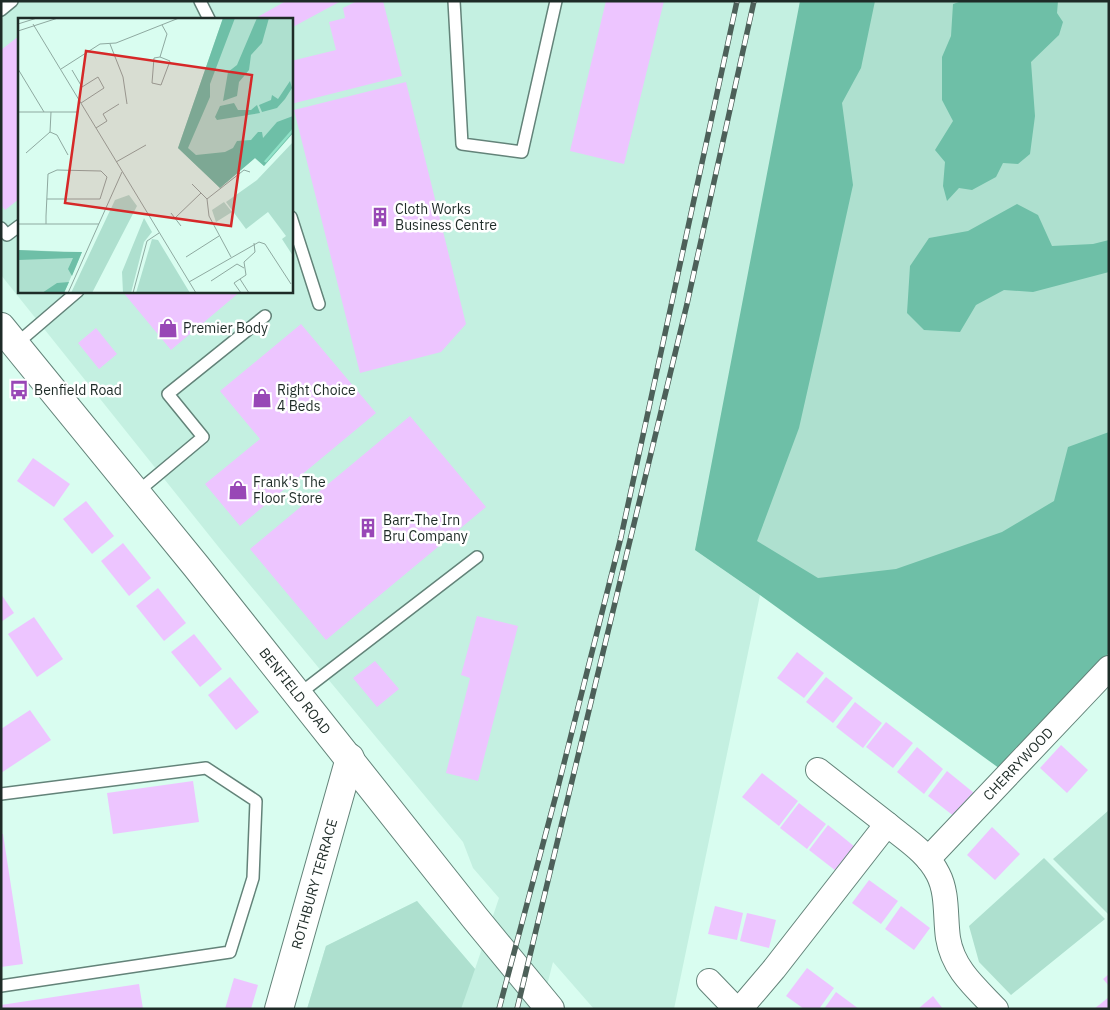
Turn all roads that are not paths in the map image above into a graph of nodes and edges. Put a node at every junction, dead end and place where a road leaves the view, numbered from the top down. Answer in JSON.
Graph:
{"nodes":[{"id":1,"x":12,"y":1,"type":"edge"},
{"id":2,"x":200,"y":1,"type":"edge"},
{"id":3,"x":454,"y":1,"type":"edge"},
{"id":4,"x":556,"y":1,"type":"edge"},
{"id":5,"x":1,"y":10,"type":"edge"},
{"id":6,"x":208,"y":18,"type":"edge"},
{"id":7,"x":292,"y":220,"type":"edge"},
{"id":8,"x":18,"y":227,"type":"edge"},
{"id":9,"x":1,"y":228,"type":"edge"},
{"id":10,"x":76,"y":292,"type":"edge"},
{"id":11,"x":319,"y":304,"type":"dead end"},
{"id":12,"x":265,"y":316,"type":"dead end"},
{"id":13,"x":8,"y":336,"type":"edge"},
{"id":14,"x":136,"y":492,"type":"junction"},
{"id":15,"x":477,"y":557,"type":"dead end"},
{"id":16,"x":1109,"y":668,"type":"edge"},
{"id":17,"x":299,"y":694,"type":"junction"},
{"id":18,"x":350,"y":758,"type":"junction"},
{"id":19,"x":818,"y":770,"type":"dead end"},
{"id":20,"x":1,"y":794,"type":"edge"},
{"id":21,"x":887,"y":824,"type":"junction"},
{"id":22,"x":928,"y":859,"type":"junction"},
{"id":23,"x":709,"y":981,"type":"dead end"},
{"id":24,"x":1,"y":986,"type":"edge"},
{"id":25,"x":279,"y":1009,"type":"edge"},
{"id":26,"x":550,"y":1009,"type":"edge"},
{"id":27,"x":736,"y":1009,"type":"edge"},
{"id":28,"x":740,"y":1009,"type":"edge"},
{"id":29,"x":996,"y":1009,"type":"edge"}],
"edges":[{"from":1,"to":5,"type":"lane"},
{"from":2,"to":6,"type":"lane"},
{"from":3,"to":4,"type":"lane"},
{"from":7,"to":11,"type":"lane"},
{"from":8,"to":9,"type":"lane"},
{"from":10,"to":13,"type":"lane"},
{"from":12,"to":14,"type":"lane"},
{"from":13,"to":14,"type":"street","name":"BENFIELD ROAD"},
{"from":14,"to":17,"type":"street","name":"BENFIELD ROAD"},
{"from":15,"to":17,"type":"lane"},
{"from":16,"to":22,"type":"street","name":"CHERRYWOOD"},
{"from":17,"to":18,"type":"street","name":"BENFIELD ROAD"},
{"from":18,"to":25,"type":"street","name":"ROTHBURY TERRACE"},
{"from":18,"to":26,"type":"street","name":"BENFIELD ROAD"},
{"from":19,"to":21,"type":"street"},
{"from":20,"to":24,"type":"lane"},
{"from":21,"to":22,"type":"street"},
{"from":21,"to":28,"type":"street"},
{"from":22,"to":29,"type":"street"},
{"from":23,"to":27,"type":"street"}]}
